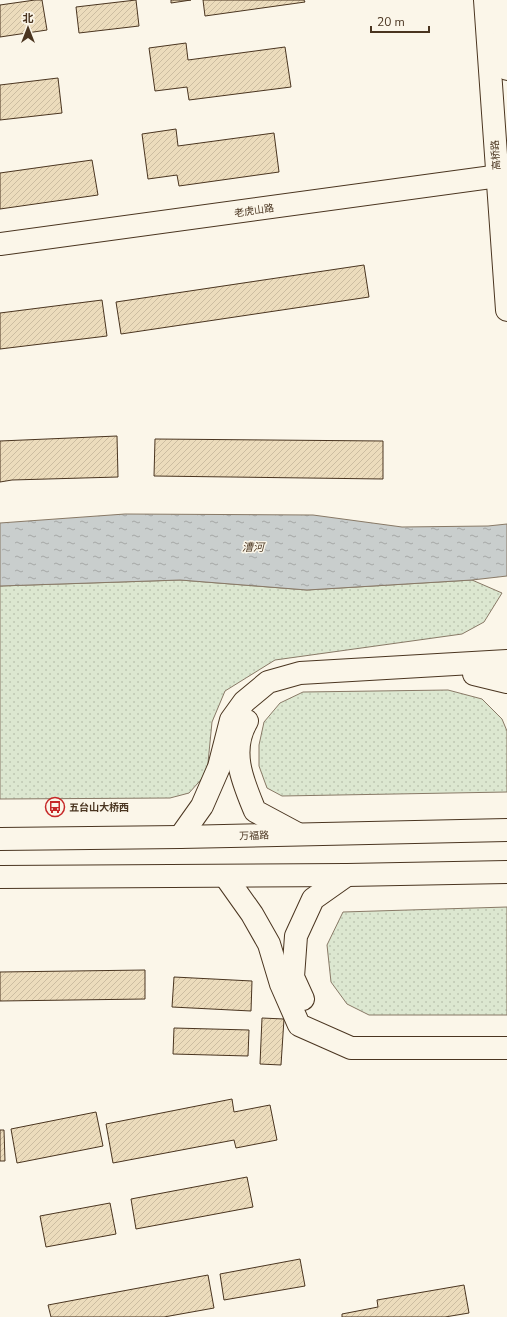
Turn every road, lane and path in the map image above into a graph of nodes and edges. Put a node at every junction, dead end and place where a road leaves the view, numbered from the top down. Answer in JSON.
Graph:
{"nodes":[{"id":1,"x":485,"y":0,"type":"edge"},
{"id":2,"x":502,"y":0,"type":"edge"},
{"id":3,"x":507,"y":69,"type":"edge"},
{"id":4,"x":502,"y":176,"type":"edge"},
{"id":5,"x":0,"y":244,"type":"edge"},
{"id":6,"x":507,"y":310,"type":"edge"},
{"id":7,"x":507,"y":644,"type":"edge"},
{"id":8,"x":507,"y":661,"type":"edge"},
{"id":9,"x":473,"y":669,"type":"junction"},
{"id":10,"x":507,"y":672,"type":"edge"},
{"id":11,"x":507,"y":682,"type":"edge"},
{"id":12,"x":507,"y":830,"type":"edge"},
{"id":13,"x":297,"y":834,"type":"junction"},
{"id":14,"x":180,"y":837,"type":"junction"},
{"id":15,"x":0,"y":838,"type":"edge"},
{"id":16,"x":507,"y":872,"type":"edge"},
{"id":17,"x":347,"y":875,"type":"junction"},
{"id":18,"x":225,"y":876,"type":"junction"},
{"id":19,"x":0,"y":877,"type":"edge"},
{"id":20,"x":507,"y":1036,"type":"edge"},
{"id":21,"x":507,"y":1048,"type":"edge"}],
"edges":[{"from":1,"to":4,"type":"main road","name":"高桥路"},
{"from":2,"to":3,"type":"main road"},
{"from":4,"to":5,"type":"main road","name":"老虎山路"},
{"from":4,"to":6,"type":"main road","name":"高桥路"},
{"from":7,"to":9,"type":"main road"},
{"from":8,"to":9,"type":"main road"},
{"from":9,"to":10,"type":"main road"},
{"from":9,"to":11,"type":"main road"},
{"from":9,"to":13,"type":"main road"},
{"from":9,"to":14,"type":"main road"},
{"from":12,"to":13,"type":"main road","name":"万福路"},
{"from":13,"to":14,"type":"main road","name":"万福路"},
{"from":14,"to":15,"type":"main road","name":"万福路"},
{"from":16,"to":17,"type":"main road"},
{"from":17,"to":18,"type":"main road"},
{"from":17,"to":20,"type":"main road"},
{"from":18,"to":19,"type":"main road"},
{"from":18,"to":21,"type":"main road"}]}
